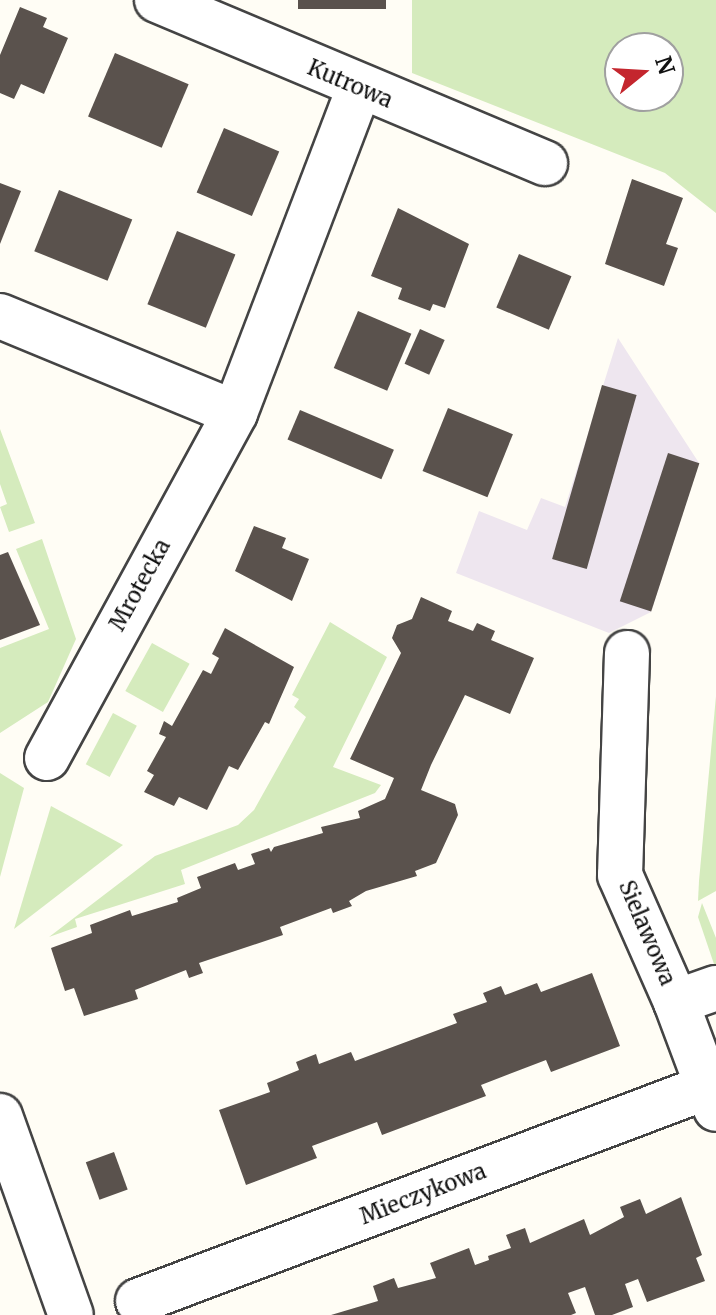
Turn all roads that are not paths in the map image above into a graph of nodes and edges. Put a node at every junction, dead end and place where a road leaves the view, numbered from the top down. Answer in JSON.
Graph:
{"nodes":[{"id":1,"x":157,"y":0,"type":"edge"},
{"id":2,"x":212,"y":11,"type":"edge"},
{"id":3,"x":359,"y":88,"type":"junction"},
{"id":4,"x":545,"y":163,"type":"dead end"},
{"id":5,"x":0,"y":316,"type":"edge"},
{"id":6,"x":235,"y":413,"type":"junction"},
{"id":7,"x":627,"y":653,"type":"dead end"},
{"id":8,"x":47,"y":758,"type":"dead end"},
{"id":9,"x":696,"y":995,"type":"edge"},
{"id":10,"x":711,"y":1098,"type":"edge"},
{"id":11,"x":0,"y":1116,"type":"edge"},
{"id":12,"x":138,"y":1301,"type":"dead end"},
{"id":13,"x":71,"y":1315,"type":"edge"}],
"edges":[{"from":1,"to":2,"type":"street","name":"Kutrowa"},
{"from":2,"to":3,"type":"street","name":"Kutrowa"},
{"from":3,"to":4,"type":"street","name":"Kutrowa"},
{"from":3,"to":6,"type":"street","name":"Mrotecka"},
{"from":5,"to":6,"type":"street"},
{"from":6,"to":8,"type":"street","name":"Mrotecka"},
{"from":7,"to":9,"type":"street","name":"Sielawowa"},
{"from":9,"to":10,"type":"street","name":"Sielawowa"},
{"from":10,"to":12,"type":"street","name":"Mieczykowa"},
{"from":11,"to":13,"type":"street"}]}
